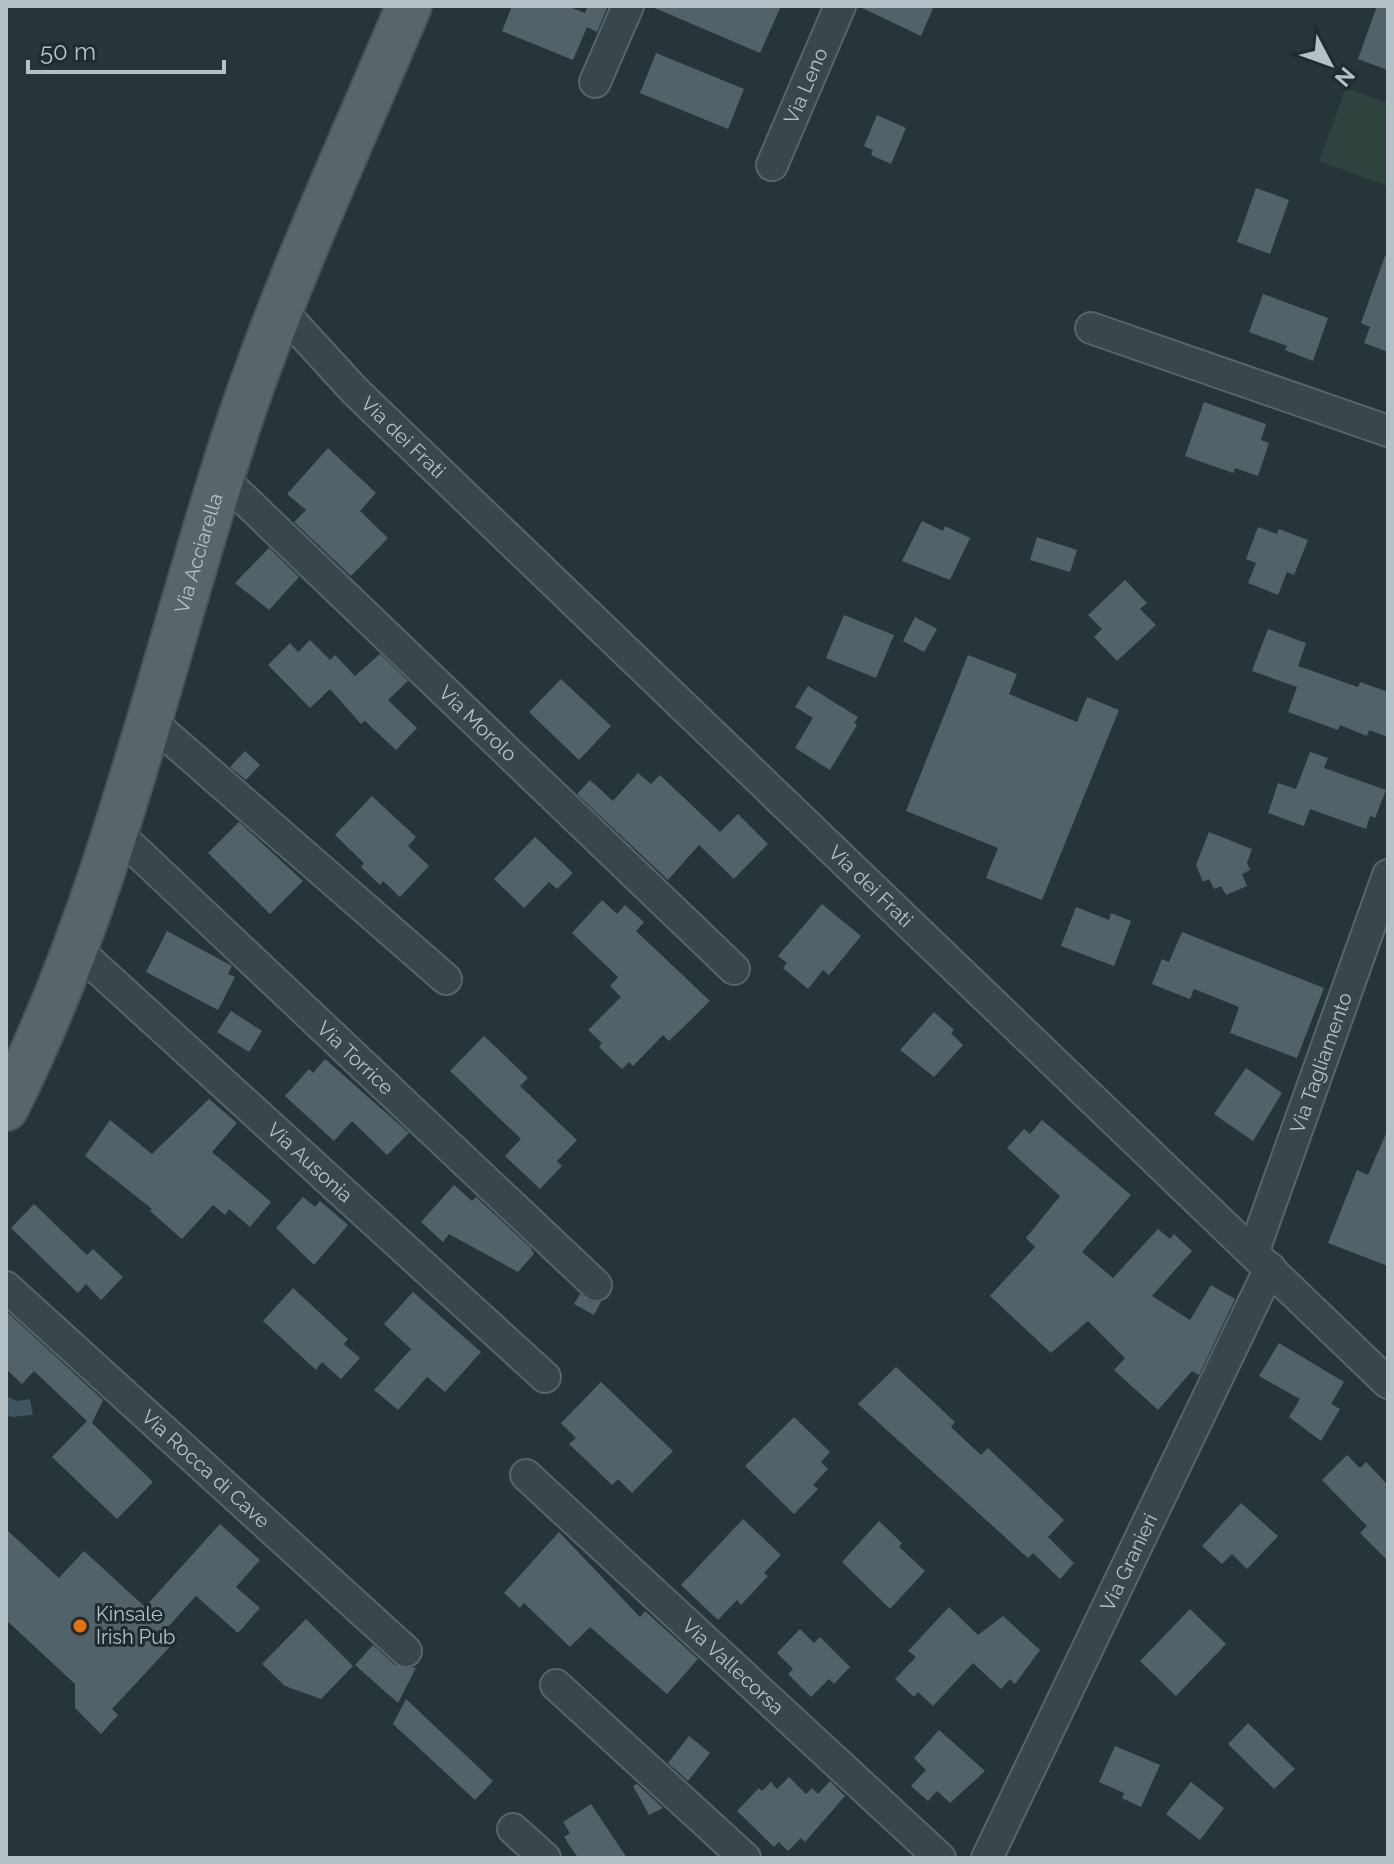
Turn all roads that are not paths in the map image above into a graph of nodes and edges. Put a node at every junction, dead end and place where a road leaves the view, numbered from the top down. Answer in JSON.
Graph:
{"nodes":[{"id":1,"x":409,"y":6,"type":"edge"},
{"id":2,"x":628,"y":6,"type":"edge"},
{"id":3,"x":840,"y":6,"type":"edge"},
{"id":4,"x":595,"y":82,"type":"dead end"},
{"id":5,"x":772,"y":165,"type":"dead end"},
{"id":6,"x":273,"y":327,"type":"junction"},
{"id":7,"x":1091,"y":328,"type":"dead end"},
{"id":8,"x":1388,"y":431,"type":"edge"},
{"id":9,"x":221,"y":477,"type":"junction"},
{"id":10,"x":148,"y":719,"type":"junction"},
{"id":11,"x":114,"y":830,"type":"junction"},
{"id":12,"x":1388,"y":875,"type":"edge"},
{"id":13,"x":75,"y":948,"type":"junction"},
{"id":14,"x":734,"y":969,"type":"dead end"},
{"id":15,"x":446,"y":979,"type":"dead end"},
{"id":16,"x":6,"y":1108,"type":"edge"},
{"id":17,"x":1262,"y":1260,"type":"junction"},
{"id":18,"x":596,"y":1285,"type":"dead end"},
{"id":19,"x":6,"y":1287,"type":"edge"},
{"id":20,"x":545,"y":1377,"type":"dead end"},
{"id":21,"x":1388,"y":1383,"type":"edge"},
{"id":22,"x":526,"y":1475,"type":"dead end"},
{"id":23,"x":406,"y":1651,"type":"dead end"},
{"id":24,"x":556,"y":1685,"type":"dead end"},
{"id":25,"x":513,"y":1829,"type":"dead end"},
{"id":26,"x":995,"y":1854,"type":"edge"},
{"id":27,"x":545,"y":1858,"type":"edge"},
{"id":28,"x":745,"y":1858,"type":"edge"},
{"id":29,"x":940,"y":1858,"type":"edge"}],
"edges":[{"from":1,"to":6,"type":"main road","name":"Via Acciarella"},
{"from":2,"to":4,"type":"street"},
{"from":3,"to":5,"type":"street","name":"Via Leno"},
{"from":6,"to":9,"type":"main road","name":"Via Acciarella"},
{"from":6,"to":17,"type":"street","name":"Via dei Frati"},
{"from":7,"to":8,"type":"street"},
{"from":9,"to":10,"type":"main road","name":"Via Acciarella"},
{"from":9,"to":14,"type":"street","name":"Via Morolo"},
{"from":10,"to":11,"type":"main road","name":"Via Acciarella"},
{"from":10,"to":15,"type":"street"},
{"from":11,"to":13,"type":"main road","name":"Via Acciarella"},
{"from":11,"to":18,"type":"street","name":"Via Torrice"},
{"from":12,"to":17,"type":"street","name":"Via Tagliamento"},
{"from":13,"to":16,"type":"main road","name":"Via Acciarella"},
{"from":13,"to":20,"type":"street","name":"Via Ausonia"},
{"from":17,"to":21,"type":"street","name":"Via dei Frati"},
{"from":17,"to":26,"type":"street","name":"Via Granieri"},
{"from":19,"to":23,"type":"street","name":"Via Rocca di Cave"},
{"from":22,"to":29,"type":"street","name":"Via Vallecorsa"},
{"from":24,"to":28,"type":"street"},
{"from":25,"to":27,"type":"street"}]}
